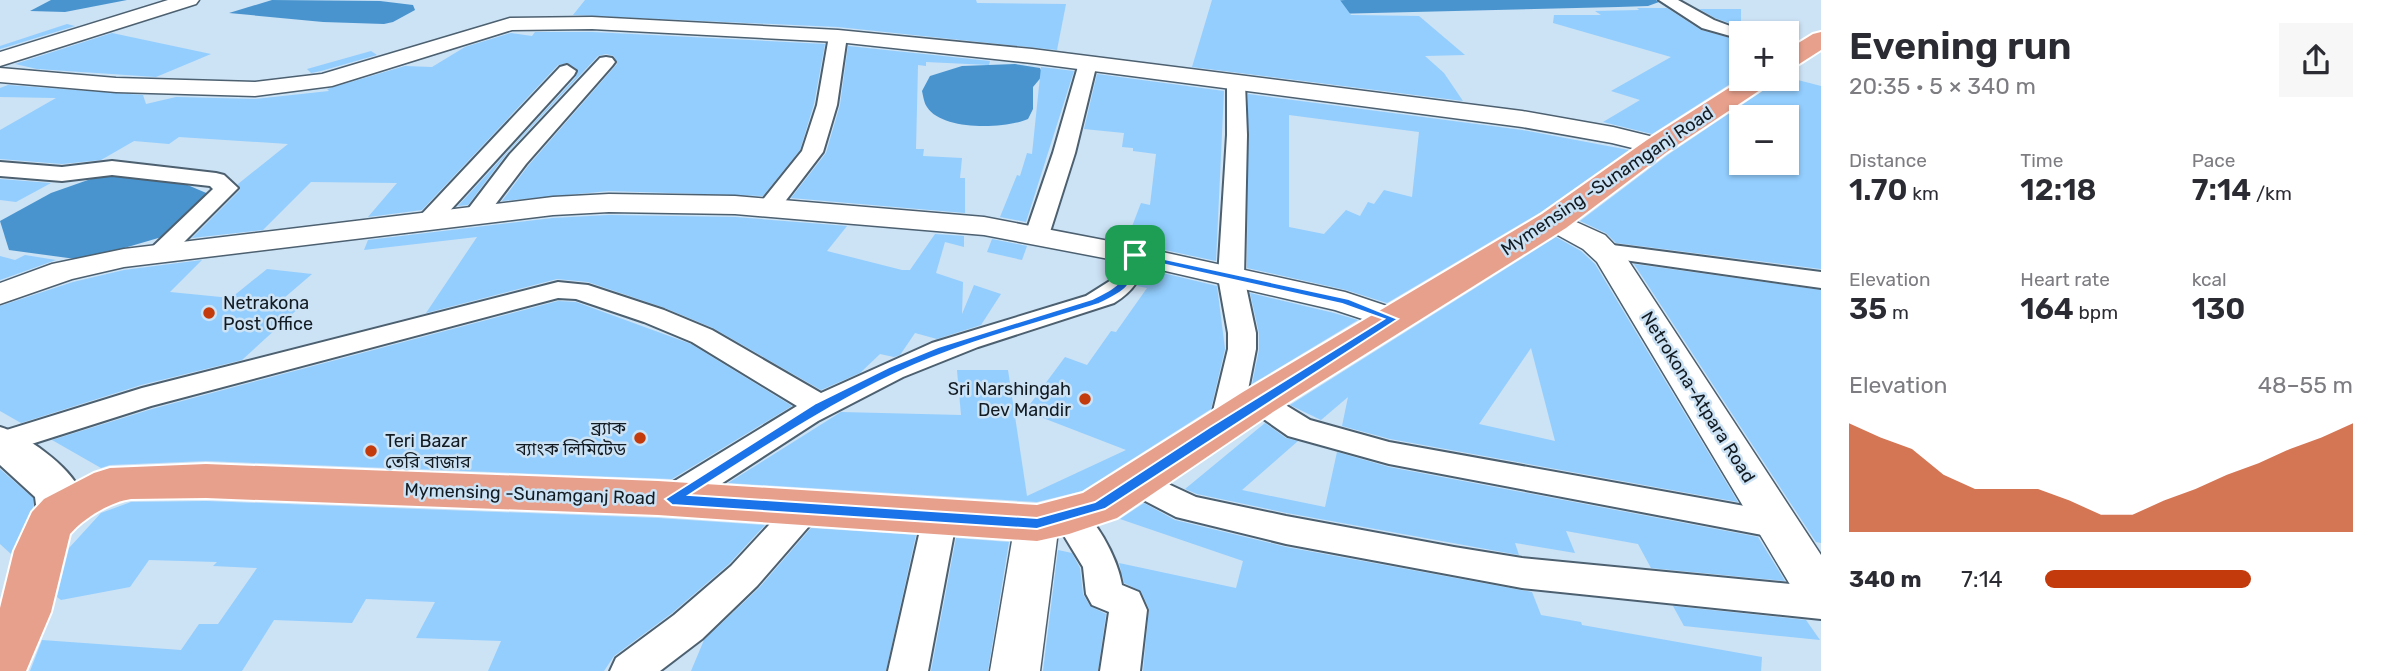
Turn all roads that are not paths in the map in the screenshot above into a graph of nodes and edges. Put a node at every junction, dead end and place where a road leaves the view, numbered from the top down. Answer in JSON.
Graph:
{"nodes":[{"id":1,"x":189,"y":0,"type":"edge"},
{"id":2,"x":1667,"y":0,"type":"edge"},
{"id":3,"x":1729,"y":30,"type":"edge"},
{"id":4,"x":838,"y":36,"type":"junction"},
{"id":5,"x":0,"y":59,"type":"edge"},
{"id":6,"x":606,"y":62,"type":"dead end"},
{"id":7,"x":1088,"y":63,"type":"junction"},
{"id":8,"x":567,"y":71,"type":"dead end"},
{"id":9,"x":0,"y":75,"type":"edge"},
{"id":10,"x":1236,"y":83,"type":"junction"},
{"id":11,"x":1741,"y":91,"type":"edge"},
{"id":12,"x":1657,"y":146,"type":"junction"},
{"id":13,"x":0,"y":169,"type":"edge"},
{"id":14,"x":769,"y":207,"type":"junction"},
{"id":15,"x":474,"y":217,"type":"junction"},
{"id":16,"x":1555,"y":221,"type":"junction"},
{"id":17,"x":428,"y":222,"type":"junction"},
{"id":18,"x":1037,"y":235,"type":"junction"},
{"id":19,"x":1605,"y":251,"type":"junction"},
{"id":20,"x":158,"y":254,"type":"junction"},
{"id":21,"x":1135,"y":255,"type":"junction"},
{"id":22,"x":1231,"y":277,"type":"junction"},
{"id":23,"x":1821,"y":280,"type":"edge"},
{"id":24,"x":0,"y":294,"type":"edge"},
{"id":25,"x":1392,"y":319,"type":"junction"},
{"id":26,"x":1258,"y":402,"type":"junction"},
{"id":27,"x":820,"y":406,"type":"junction"},
{"id":28,"x":1214,"y":430,"type":"junction"},
{"id":29,"x":6,"y":452,"type":"edge"},
{"id":30,"x":1136,"y":481,"type":"junction"},
{"id":31,"x":672,"y":499,"type":"junction"},
{"id":32,"x":805,"y":508,"type":"junction"},
{"id":33,"x":61,"y":512,"type":"junction"},
{"id":34,"x":940,"y":517,"type":"junction"},
{"id":35,"x":1053,"y":520,"type":"junction"},
{"id":36,"x":1778,"y":525,"type":"junction"},
{"id":37,"x":1821,"y":594,"type":"edge"},
{"id":38,"x":1821,"y":603,"type":"edge"},
{"id":39,"x":0,"y":668,"type":"edge"},
{"id":40,"x":630,"y":671,"type":"edge"},
{"id":41,"x":908,"y":671,"type":"edge"},
{"id":42,"x":1015,"y":671,"type":"edge"},
{"id":43,"x":1120,"y":671,"type":"edge"}],
"edges":[{"from":1,"to":5,"type":"street"},
{"from":2,"to":3,"type":"street"},
{"from":4,"to":7,"type":"street"},
{"from":4,"to":9,"type":"street"},
{"from":4,"to":14,"type":"street"},
{"from":6,"to":15,"type":"street"},
{"from":7,"to":10,"type":"street"},
{"from":7,"to":18,"type":"street"},
{"from":8,"to":17,"type":"street"},
{"from":10,"to":12,"type":"street"},
{"from":10,"to":22,"type":"street"},
{"from":11,"to":12,"type":"main road","name":"Mymensing -Sunamganj Road"},
{"from":12,"to":16,"type":"main road","name":"Mymensing -Sunamganj Road"},
{"from":13,"to":20,"type":"street"},
{"from":14,"to":15,"type":"street"},
{"from":14,"to":18,"type":"street"},
{"from":15,"to":17,"type":"street"},
{"from":16,"to":19,"type":"street","name":"Netrokona-Atpara Road"},
{"from":16,"to":25,"type":"main road","name":"Mymensing -Sunamganj Road"},
{"from":17,"to":20,"type":"street"},
{"from":18,"to":21,"type":"street"},
{"from":19,"to":23,"type":"street"},
{"from":19,"to":36,"type":"street","name":"Netrokona-Atpara Road"},
{"from":20,"to":24,"type":"street"},
{"from":21,"to":22,"type":"street"},
{"from":21,"to":27,"type":"street"},
{"from":22,"to":25,"type":"street"},
{"from":22,"to":28,"type":"street"},
{"from":25,"to":26,"type":"main road","name":"Mymensing -Sunamganj Road"},
{"from":26,"to":28,"type":"main road","name":"Mymensing -Sunamganj Road"},
{"from":26,"to":36,"type":"street"},
{"from":27,"to":29,"type":"street"},
{"from":27,"to":31,"type":"street"},
{"from":28,"to":30,"type":"main road","name":"Mymensing -Sunamganj Road"},
{"from":29,"to":33,"type":"main road"},
{"from":30,"to":35,"type":"main road","name":"Mymensing -Sunamganj Road"},
{"from":30,"to":38,"type":"street"},
{"from":31,"to":32,"type":"main road","name":"Mymensing -Sunamganj Road"},
{"from":31,"to":33,"type":"main road","name":"Mymensing -Sunamganj Road"},
{"from":32,"to":34,"type":"main road","name":"Mymensing -Sunamganj Road"},
{"from":32,"to":40,"type":"street"},
{"from":33,"to":39,"type":"main road","name":"Mymensing -Sunamganj Road"},
{"from":34,"to":35,"type":"main road","name":"Mymensing -Sunamganj Road"},
{"from":34,"to":41,"type":"street"},
{"from":35,"to":42,"type":"street"},
{"from":35,"to":43,"type":"street"},
{"from":36,"to":37,"type":"street","name":"Netrokona-Atpara Road"}]}
